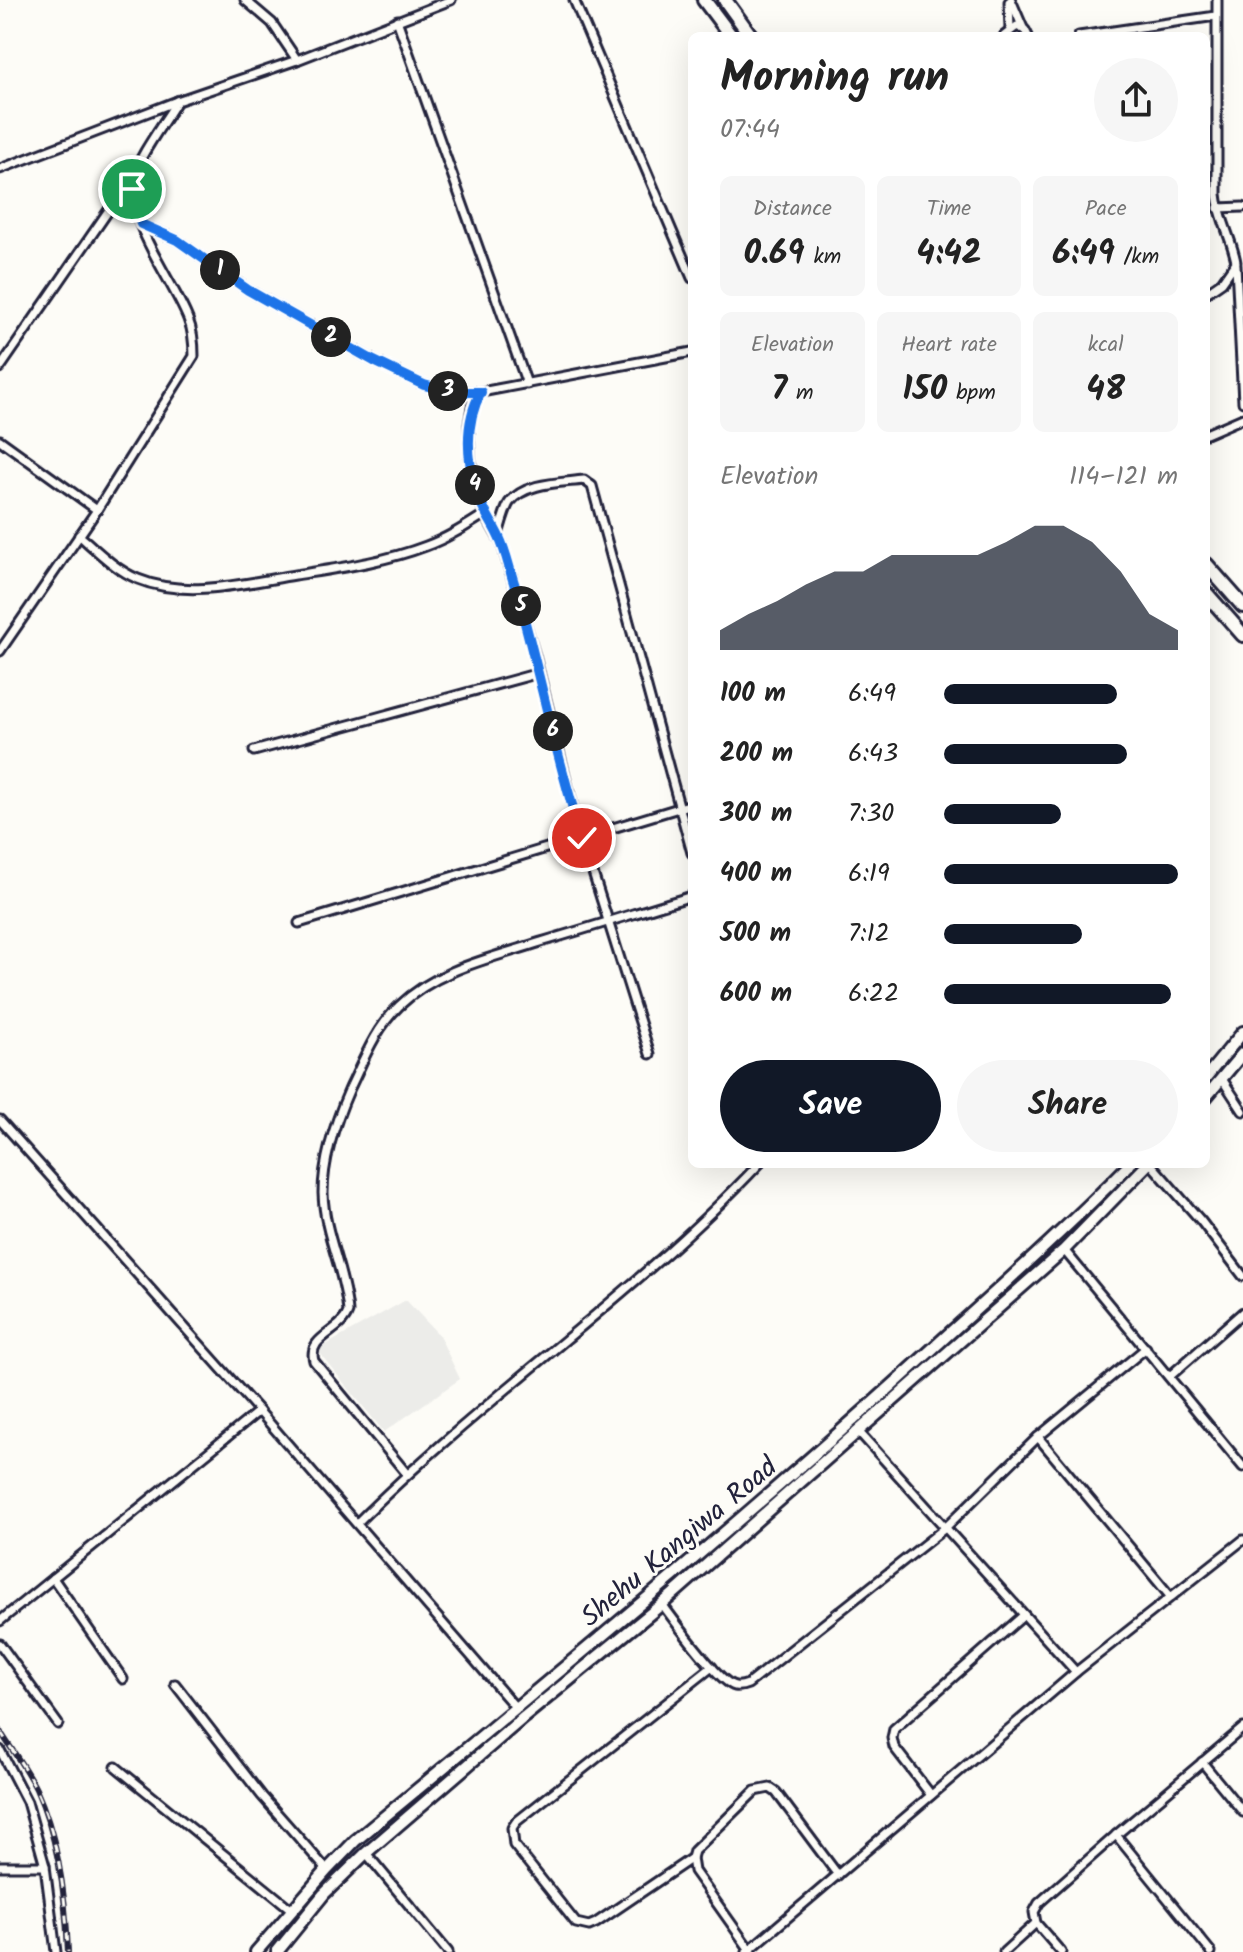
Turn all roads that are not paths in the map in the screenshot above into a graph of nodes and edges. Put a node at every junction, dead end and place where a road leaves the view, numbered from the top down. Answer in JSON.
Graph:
{"nodes":[{"id":1,"x":245,"y":0,"type":"edge"},
{"id":2,"x":451,"y":0,"type":"edge"},
{"id":3,"x":574,"y":0,"type":"edge"},
{"id":4,"x":704,"y":0,"type":"edge"},
{"id":5,"x":725,"y":0,"type":"edge"},
{"id":6,"x":1010,"y":0,"type":"edge"},
{"id":7,"x":1217,"y":0,"type":"edge"},
{"id":8,"x":1216,"y":16,"type":"junction"},
{"id":9,"x":397,"y":20,"type":"junction"},
{"id":10,"x":728,"y":32,"type":"edge"},
{"id":11,"x":748,"y":32,"type":"edge"},
{"id":12,"x":1007,"y":32,"type":"edge"},
{"id":13,"x":1027,"y":32,"type":"edge"},
{"id":14,"x":1106,"y":32,"type":"edge"},
{"id":15,"x":297,"y":60,"type":"junction"},
{"id":16,"x":177,"y":101,"type":"junction"},
{"id":17,"x":0,"y":169,"type":"edge"},
{"id":18,"x":134,"y":173,"type":"junction"},
{"id":19,"x":1243,"y":207,"type":"edge"},
{"id":20,"x":1218,"y":208,"type":"junction"},
{"id":21,"x":141,"y":224,"type":"junction"},
{"id":22,"x":1236,"y":262,"type":"junction"},
{"id":23,"x":688,"y":269,"type":"edge"},
{"id":24,"x":1210,"y":290,"type":"edge"},
{"id":25,"x":688,"y":353,"type":"edge"},
{"id":26,"x":0,"y":368,"type":"edge"},
{"id":27,"x":527,"y":384,"type":"junction"},
{"id":28,"x":481,"y":392,"type":"junction"},
{"id":29,"x":1243,"y":402,"type":"edge"},
{"id":30,"x":1243,"y":418,"type":"edge"},
{"id":31,"x":1210,"y":432,"type":"edge"},
{"id":32,"x":0,"y":440,"type":"edge"},
{"id":33,"x":97,"y":510,"type":"junction"},
{"id":34,"x":485,"y":514,"type":"junction"},
{"id":35,"x":79,"y":535,"type":"junction"},
{"id":36,"x":498,"y":535,"type":"junction"},
{"id":37,"x":1210,"y":568,"type":"edge"},
{"id":38,"x":1231,"y":592,"type":"junction"},
{"id":39,"x":1210,"y":598,"type":"edge"},
{"id":40,"x":1217,"y":606,"type":"junction"},
{"id":41,"x":1243,"y":606,"type":"edge"},
{"id":42,"x":1243,"y":635,"type":"edge"},
{"id":43,"x":0,"y":651,"type":"edge"},
{"id":44,"x":539,"y":673,"type":"junction"},
{"id":45,"x":254,"y":751,"type":"dead end"},
{"id":46,"x":688,"y":805,"type":"edge"},
{"id":47,"x":678,"y":808,"type":"junction"},
{"id":48,"x":582,"y":838,"type":"junction"},
{"id":49,"x":688,"y":840,"type":"edge"},
{"id":50,"x":688,"y":897,"type":"edge"},
{"id":51,"x":608,"y":921,"type":"junction"},
{"id":52,"x":299,"y":923,"type":"dead end"},
{"id":53,"x":1243,"y":1032,"type":"edge"},
{"id":54,"x":1243,"y":1053,"type":"edge"},
{"id":55,"x":650,"y":1054,"type":"dead end"},
{"id":56,"x":1210,"y":1072,"type":"edge"},
{"id":57,"x":1222,"y":1079,"type":"junction"},
{"id":58,"x":1210,"y":1092,"type":"edge"},
{"id":59,"x":1243,"y":1111,"type":"edge"},
{"id":60,"x":0,"y":1120,"type":"edge"},
{"id":61,"x":755,"y":1168,"type":"edge"},
{"id":62,"x":1126,"y":1168,"type":"edge"},
{"id":63,"x":1145,"y":1168,"type":"edge"},
{"id":64,"x":1153,"y":1168,"type":"edge"},
{"id":65,"x":1064,"y":1250,"type":"junction"},
{"id":66,"x":1243,"y":1276,"type":"edge"},
{"id":67,"x":1243,"y":1312,"type":"edge"},
{"id":68,"x":1146,"y":1348,"type":"junction"},
{"id":69,"x":1170,"y":1376,"type":"junction"},
{"id":70,"x":259,"y":1411,"type":"junction"},
{"id":71,"x":858,"y":1431,"type":"junction"},
{"id":72,"x":1038,"y":1437,"type":"junction"},
{"id":73,"x":1243,"y":1467,"type":"edge"},
{"id":74,"x":407,"y":1474,"type":"junction"},
{"id":75,"x":357,"y":1523,"type":"junction"},
{"id":76,"x":945,"y":1528,"type":"junction"},
{"id":77,"x":1243,"y":1540,"type":"edge"},
{"id":78,"x":53,"y":1578,"type":"junction"},
{"id":79,"x":1170,"y":1596,"type":"junction"},
{"id":80,"x":662,"y":1604,"type":"junction"},
{"id":81,"x":1024,"y":1615,"type":"junction"},
{"id":82,"x":0,"y":1621,"type":"edge"},
{"id":83,"x":0,"y":1644,"type":"edge"},
{"id":84,"x":712,"y":1667,"type":"junction"},
{"id":85,"x":1076,"y":1672,"type":"junction"},
{"id":86,"x":123,"y":1679,"type":"dead end"},
{"id":87,"x":175,"y":1684,"type":"dead end"},
{"id":88,"x":516,"y":1708,"type":"junction"},
{"id":89,"x":58,"y":1724,"type":"dead end"},
{"id":90,"x":1243,"y":1728,"type":"edge"},
{"id":91,"x":0,"y":1750,"type":"edge"},
{"id":92,"x":1202,"y":1762,"type":"junction"},
{"id":93,"x":116,"y":1767,"type":"dead end"},
{"id":94,"x":931,"y":1795,"type":"junction"},
{"id":95,"x":1243,"y":1812,"type":"edge"},
{"id":96,"x":1116,"y":1835,"type":"junction"},
{"id":97,"x":366,"y":1853,"type":"junction"},
{"id":98,"x":692,"y":1858,"type":"junction"},
{"id":99,"x":0,"y":1866,"type":"edge"},
{"id":100,"x":45,"y":1866,"type":"junction"},
{"id":101,"x":327,"y":1870,"type":"junction"},
{"id":102,"x":838,"y":1875,"type":"junction"},
{"id":103,"x":292,"y":1910,"type":"junction"},
{"id":104,"x":1036,"y":1923,"type":"junction"},
{"id":105,"x":749,"y":1951,"type":"edge"},
{"id":106,"x":56,"y":1952,"type":"edge"},
{"id":107,"x":256,"y":1952,"type":"edge"},
{"id":108,"x":277,"y":1952,"type":"edge"},
{"id":109,"x":448,"y":1952,"type":"edge"},
{"id":110,"x":1004,"y":1952,"type":"edge"},
{"id":111,"x":1061,"y":1952,"type":"edge"},
{"id":112,"x":1211,"y":1952,"type":"edge"}],
"edges":[{"from":1,"to":15,"type":"street"},
{"from":2,"to":9,"type":"street"},
{"from":3,"to":23,"type":"street"},
{"from":4,"to":10,"type":"main road"},
{"from":5,"to":11,"type":"main road"},
{"from":6,"to":12,"type":"street"},
{"from":6,"to":13,"type":"street"},
{"from":7,"to":8,"type":"street"},
{"from":8,"to":14,"type":"street"},
{"from":8,"to":20,"type":"street"},
{"from":9,"to":15,"type":"street"},
{"from":9,"to":27,"type":"street"},
{"from":15,"to":16,"type":"street"},
{"from":16,"to":17,"type":"street"},
{"from":16,"to":18,"type":"street"},
{"from":18,"to":21,"type":"street"},
{"from":18,"to":26,"type":"street"},
{"from":19,"to":20,"type":"street"},
{"from":20,"to":22,"type":"street"},
{"from":21,"to":28,"type":"street"},
{"from":21,"to":33,"type":"street"},
{"from":22,"to":24,"type":"street"},
{"from":22,"to":29,"type":"street"},
{"from":25,"to":27,"type":"street"},
{"from":27,"to":28,"type":"street"},
{"from":28,"to":34,"type":"street"},
{"from":30,"to":31,"type":"street"},
{"from":32,"to":33,"type":"street"},
{"from":33,"to":35,"type":"street"},
{"from":34,"to":35,"type":"street"},
{"from":34,"to":36,"type":"street"},
{"from":35,"to":43,"type":"street"},
{"from":36,"to":44,"type":"street"},
{"from":36,"to":47,"type":"street"},
{"from":37,"to":38,"type":"main road"},
{"from":38,"to":40,"type":"main road"},
{"from":38,"to":41,"type":"main road"},
{"from":39,"to":40,"type":"main road"},
{"from":40,"to":42,"type":"main road"},
{"from":44,"to":45,"type":"street"},
{"from":44,"to":48,"type":"street"},
{"from":46,"to":47,"type":"street"},
{"from":47,"to":48,"type":"street"},
{"from":47,"to":49,"type":"street"},
{"from":48,"to":51,"type":"street"},
{"from":48,"to":52,"type":"street"},
{"from":50,"to":51,"type":"street"},
{"from":51,"to":55,"type":"street"},
{"from":51,"to":74,"type":"street"},
{"from":53,"to":56,"type":"main road"},
{"from":54,"to":57,"type":"main road"},
{"from":57,"to":58,"type":"main road"},
{"from":57,"to":59,"type":"street"},
{"from":60,"to":70,"type":"street"},
{"from":61,"to":74,"type":"street"},
{"from":62,"to":88,"type":"main road","name":"Shehu Kangiwa Road"},
{"from":63,"to":65,"type":"main road","name":"Shehu Kangiwa Road"},
{"from":64,"to":66,"type":"street"},
{"from":65,"to":68,"type":"street"},
{"from":65,"to":71,"type":"main road","name":"Shehu Kangiwa Road"},
{"from":67,"to":69,"type":"street"},
{"from":68,"to":69,"type":"street"},
{"from":68,"to":72,"type":"street"},
{"from":69,"to":73,"type":"street"},
{"from":70,"to":75,"type":"street"},
{"from":70,"to":78,"type":"street"},
{"from":71,"to":76,"type":"street"},
{"from":71,"to":80,"type":"main road","name":"Shehu Kangiwa Road"},
{"from":72,"to":76,"type":"street"},
{"from":72,"to":79,"type":"street"},
{"from":74,"to":75,"type":"street"},
{"from":75,"to":88,"type":"street"},
{"from":76,"to":81,"type":"street"},
{"from":76,"to":84,"type":"street"},
{"from":77,"to":79,"type":"street"},
{"from":78,"to":82,"type":"street"},
{"from":78,"to":86,"type":"street"},
{"from":79,"to":85,"type":"street"},
{"from":80,"to":84,"type":"street"},
{"from":80,"to":97,"type":"main road","name":"Shehu Kangiwa Road"},
{"from":81,"to":85,"type":"street"},
{"from":81,"to":94,"type":"street"},
{"from":83,"to":89,"type":"street"},
{"from":84,"to":98,"type":"street"},
{"from":85,"to":94,"type":"street"},
{"from":87,"to":101,"type":"street"},
{"from":88,"to":101,"type":"main road","name":"Shehu Kangiwa Road"},
{"from":90,"to":92,"type":"street"},
{"from":91,"to":100,"type":"street"},
{"from":92,"to":95,"type":"street"},
{"from":92,"to":96,"type":"street"},
{"from":93,"to":103,"type":"street"},
{"from":94,"to":102,"type":"street"},
{"from":96,"to":104,"type":"street"},
{"from":96,"to":112,"type":"street"},
{"from":97,"to":108,"type":"main road","name":"Shehu Kangiwa Road"},
{"from":97,"to":109,"type":"street"},
{"from":98,"to":102,"type":"street"},
{"from":98,"to":105,"type":"street"},
{"from":99,"to":100,"type":"street"},
{"from":100,"to":106,"type":"street"},
{"from":101,"to":103,"type":"main road","name":"Shehu Kangiwa Road"},
{"from":102,"to":105,"type":"street"},
{"from":103,"to":107,"type":"main road","name":"Shehu Kangiwa Road"},
{"from":104,"to":110,"type":"street"},
{"from":104,"to":111,"type":"street"}]}
